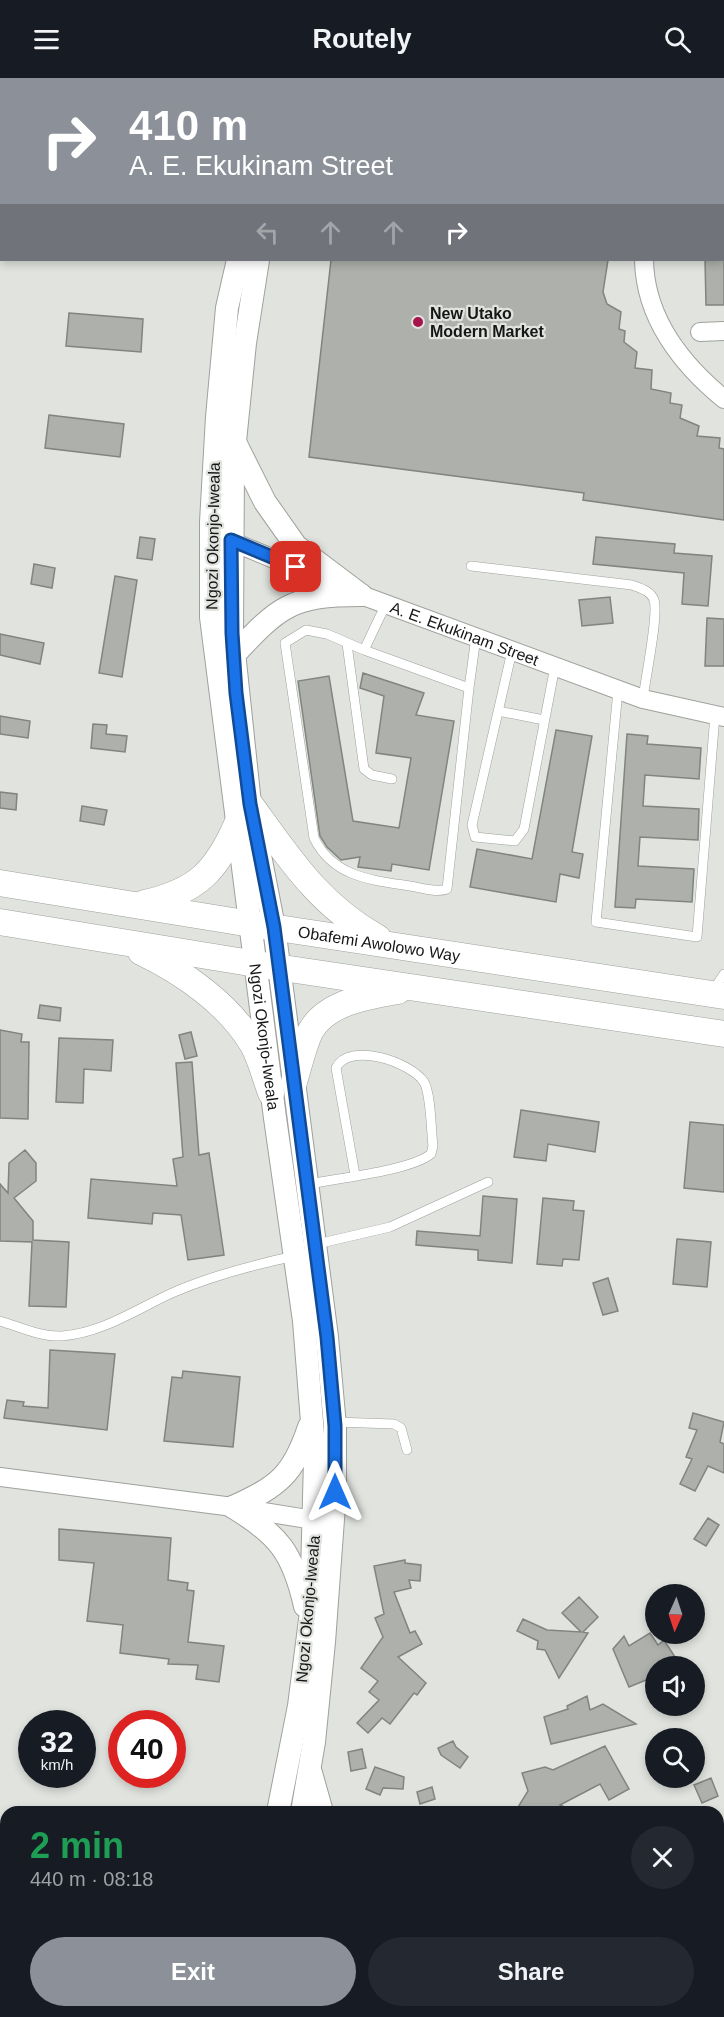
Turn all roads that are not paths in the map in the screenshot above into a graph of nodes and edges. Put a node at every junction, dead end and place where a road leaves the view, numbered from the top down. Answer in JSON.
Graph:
{"nodes":[{"id":1,"x":238,"y":261,"type":"edge"},
{"id":2,"x":258,"y":261,"type":"edge"},
{"id":3,"x":644,"y":261,"type":"edge"},
{"id":4,"x":724,"y":331,"type":"edge"},
{"id":5,"x":700,"y":332,"type":"dead end"},
{"id":6,"x":724,"y":399,"type":"edge"},
{"id":7,"x":234,"y":441,"type":"junction"},
{"id":8,"x":221,"y":537,"type":"junction"},
{"id":9,"x":471,"y":566,"type":"dead end"},
{"id":10,"x":361,"y":594,"type":"junction"},
{"id":11,"x":386,"y":604,"type":"junction"},
{"id":12,"x":476,"y":637,"type":"junction"},
{"id":13,"x":347,"y":644,"type":"junction"},
{"id":14,"x":364,"y":650,"type":"junction"},
{"id":15,"x":512,"y":651,"type":"junction"},
{"id":16,"x":234,"y":656,"type":"junction"},
{"id":17,"x":555,"y":666,"type":"junction"},
{"id":18,"x":469,"y":688,"type":"junction"},
{"id":19,"x":618,"y":690,"type":"junction"},
{"id":20,"x":643,"y":699,"type":"junction"},
{"id":21,"x":498,"y":711,"type":"junction"},
{"id":22,"x":720,"y":716,"type":"edge"},
{"id":23,"x":544,"y":720,"type":"junction"},
{"id":24,"x":392,"y":779,"type":"dead end"},
{"id":25,"x":244,"y":814,"type":"junction"},
{"id":26,"x":0,"y":883,"type":"edge"},
{"id":27,"x":137,"y":904,"type":"junction"},
{"id":28,"x":0,"y":922,"type":"edge"},
{"id":29,"x":262,"y":926,"type":"junction"},
{"id":30,"x":113,"y":940,"type":"junction"},
{"id":31,"x":388,"y":944,"type":"junction"},
{"id":32,"x":268,"y":965,"type":"junction"},
{"id":33,"x":418,"y":988,"type":"junction"},
{"id":34,"x":720,"y":988,"type":"edge"},
{"id":35,"x":724,"y":1034,"type":"edge"},
{"id":36,"x":283,"y":1087,"type":"junction"},
{"id":37,"x":355,"y":1175,"type":"junction"},
{"id":38,"x":488,"y":1182,"type":"dead end"},
{"id":39,"x":307,"y":1185,"type":"junction"},
{"id":40,"x":315,"y":1245,"type":"junction"},
{"id":41,"x":294,"y":1256,"type":"junction"},
{"id":42,"x":0,"y":1321,"type":"edge"},
{"id":43,"x":312,"y":1417,"type":"junction"},
{"id":44,"x":335,"y":1422,"type":"junction"},
{"id":45,"x":407,"y":1450,"type":"dead end"},
{"id":46,"x":0,"y":1477,"type":"edge"},
{"id":47,"x":233,"y":1507,"type":"junction"},
{"id":48,"x":324,"y":1522,"type":"junction"},
{"id":49,"x":309,"y":1624,"type":"junction"},
{"id":50,"x":310,"y":1769,"type":"junction"},
{"id":51,"x":279,"y":1806,"type":"edge"},
{"id":52,"x":303,"y":1806,"type":"edge"},
{"id":53,"x":320,"y":1806,"type":"edge"}],
"edges":[{"from":1,"to":8,"type":"street","name":"Ngozi Okonjo-Iweala"},
{"from":2,"to":7,"type":"street","name":"Ngozi Okonjo-Iweala"},
{"from":3,"to":6,"type":"street"},
{"from":4,"to":5,"type":"street"},
{"from":7,"to":8,"type":"street","name":"Ngozi Okonjo-Iweala"},
{"from":7,"to":10,"type":"street"},
{"from":8,"to":10,"type":"street","name":"A. E. Ekukinam Street"},
{"from":8,"to":16,"type":"street","name":"Ngozi Okonjo-Iweala"},
{"from":8,"to":25,"type":"street","name":"Ngozi Okonjo-Iweala"},
{"from":9,"to":20,"type":"lane"},
{"from":10,"to":11,"type":"street","name":"A. E. Ekukinam Street"},
{"from":10,"to":16,"type":"street"},
{"from":11,"to":12,"type":"street","name":"A. E. Ekukinam Street"},
{"from":11,"to":14,"type":"lane"},
{"from":12,"to":15,"type":"street","name":"A. E. Ekukinam Street"},
{"from":12,"to":18,"type":"lane"},
{"from":13,"to":14,"type":"lane"},
{"from":13,"to":18,"type":"lane"},
{"from":13,"to":24,"type":"lane"},
{"from":14,"to":18,"type":"lane"},
{"from":15,"to":17,"type":"street","name":"A. E. Ekukinam Street"},
{"from":15,"to":21,"type":"lane"},
{"from":16,"to":25,"type":"street","name":"Ngozi Okonjo-Iweala"},
{"from":17,"to":19,"type":"street","name":"A. E. Ekukinam Street"},
{"from":17,"to":23,"type":"lane"},
{"from":19,"to":20,"type":"street","name":"A. E. Ekukinam Street"},
{"from":19,"to":22,"type":"lane"},
{"from":20,"to":22,"type":"street","name":"A. E. Ekukinam Street"},
{"from":21,"to":23,"type":"lane"},
{"from":21,"to":23,"type":"lane"},
{"from":25,"to":27,"type":"main road"},
{"from":25,"to":29,"type":"street","name":"Ngozi Okonjo-Iweala"},
{"from":25,"to":31,"type":"main road"},
{"from":26,"to":27,"type":"main road","name":"Obafemi Awolowo Way"},
{"from":27,"to":29,"type":"main road","name":"Obafemi Awolowo Way"},
{"from":28,"to":30,"type":"main road"},
{"from":29,"to":31,"type":"main road","name":"Obafemi Awolowo Way"},
{"from":29,"to":32,"type":"street","name":"Ngozi Okonjo-Iweala"},
{"from":30,"to":32,"type":"main road"},
{"from":30,"to":36,"type":"main road"},
{"from":31,"to":34,"type":"main road","name":"Obafemi Awolowo Way"},
{"from":32,"to":33,"type":"main road"},
{"from":32,"to":36,"type":"street","name":"Ngozi Okonjo-Iweala"},
{"from":33,"to":35,"type":"main road"},
{"from":33,"to":36,"type":"main road"},
{"from":36,"to":39,"type":"street","name":"Ngozi Okonjo-Iweala"},
{"from":36,"to":41,"type":"street","name":"Ngozi Okonjo-Iweala"},
{"from":37,"to":37,"type":"lane"},
{"from":37,"to":39,"type":"lane"},
{"from":38,"to":40,"type":"lane"},
{"from":39,"to":40,"type":"street","name":"Ngozi Okonjo-Iweala"},
{"from":40,"to":44,"type":"street","name":"Ngozi Okonjo-Iweala"},
{"from":41,"to":42,"type":"lane"},
{"from":41,"to":43,"type":"street","name":"Ngozi Okonjo-Iweala"},
{"from":43,"to":47,"type":"street"},
{"from":43,"to":48,"type":"street","name":"Ngozi Okonjo-Iweala"},
{"from":44,"to":45,"type":"lane"},
{"from":44,"to":48,"type":"street","name":"Ngozi Okonjo-Iweala"},
{"from":46,"to":47,"type":"street"},
{"from":47,"to":48,"type":"street"},
{"from":47,"to":49,"type":"street"},
{"from":48,"to":49,"type":"street","name":"Ngozi Okonjo-Iweala"},
{"from":48,"to":50,"type":"street","name":"Ngozi Okonjo-Iweala"},
{"from":49,"to":51,"type":"street","name":"Ngozi Okonjo-Iweala"},
{"from":50,"to":52,"type":"street","name":"Ngozi Okonjo-Iweala"},
{"from":50,"to":53,"type":"street"}]}
